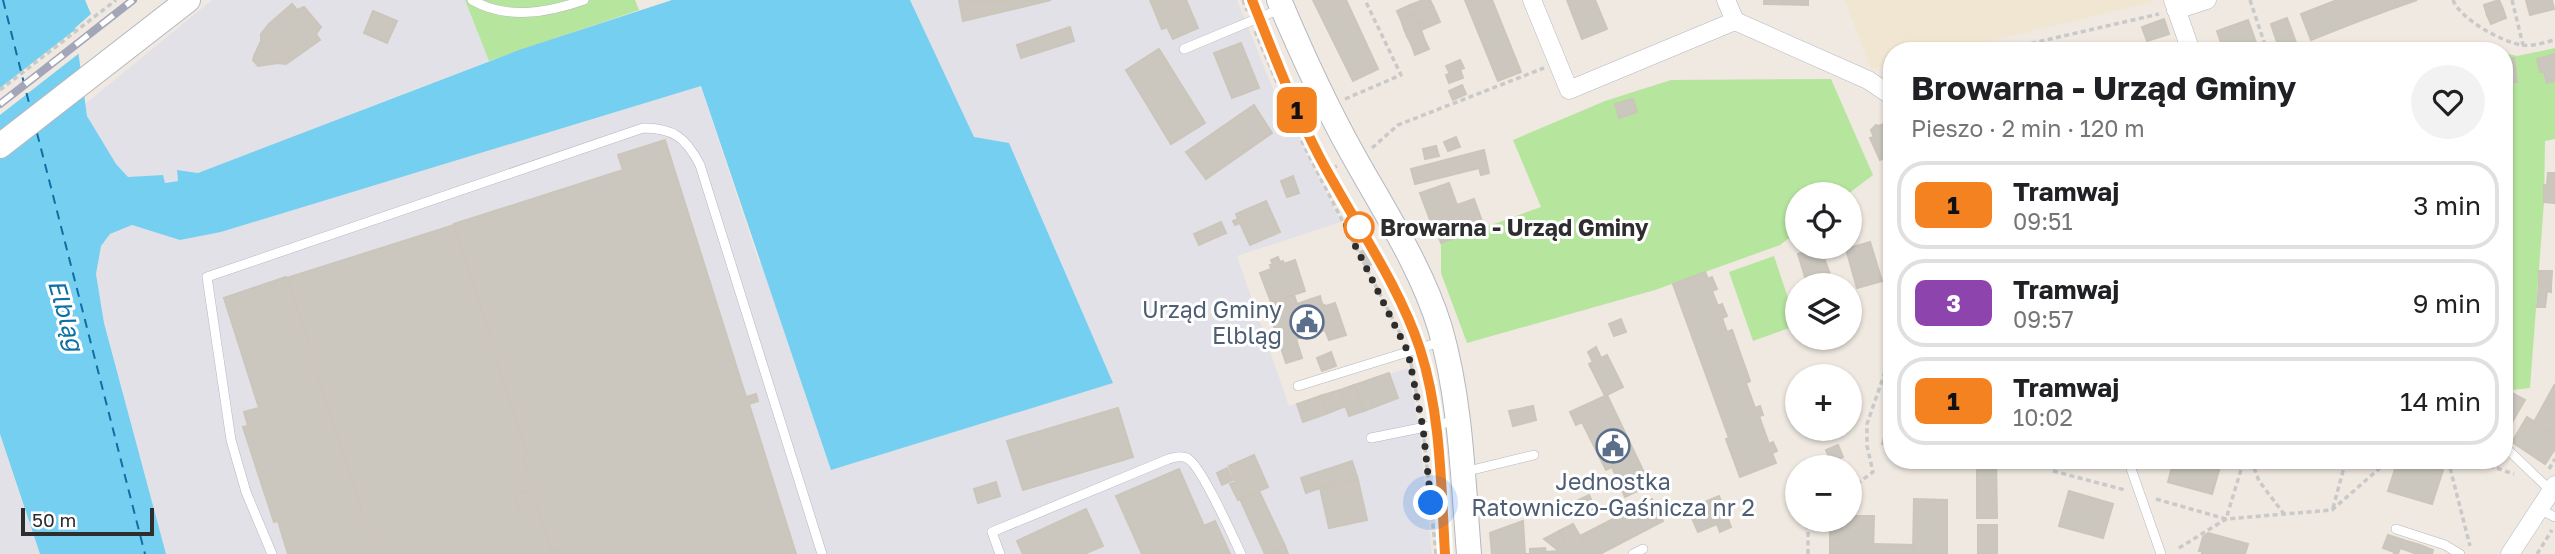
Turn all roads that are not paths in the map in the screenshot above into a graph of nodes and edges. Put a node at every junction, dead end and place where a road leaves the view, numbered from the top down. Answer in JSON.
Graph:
{"nodes":[{"id":1,"x":188,"y":0,"type":"edge"},
{"id":2,"x":472,"y":0,"type":"edge"},
{"id":3,"x":584,"y":0,"type":"edge"},
{"id":4,"x":1532,"y":0,"type":"edge"},
{"id":5,"x":1726,"y":0,"type":"edge"},
{"id":6,"x":2207,"y":0,"type":"edge"},
{"id":7,"x":1281,"y":4,"type":"edge"},
{"id":8,"x":2175,"y":5,"type":"edge"},
{"id":9,"x":1735,"y":21,"type":"junction"},
{"id":10,"x":2188,"y":42,"type":"edge"},
{"id":11,"x":1184,"y":49,"type":"dead end"},
{"id":12,"x":1883,"y":90,"type":"edge"},
{"id":13,"x":0,"y":146,"type":"edge"},
{"id":14,"x":1443,"y":341,"type":"junction"},
{"id":15,"x":1298,"y":386,"type":"dead end"},
{"id":16,"x":1457,"y":421,"type":"junction"},
{"id":17,"x":1371,"y":438,"type":"dead end"},
{"id":18,"x":2513,"y":454,"type":"edge"},
{"id":19,"x":1534,"y":455,"type":"dead end"},
{"id":20,"x":2131,"y":469,"type":"edge"},
{"id":21,"x":1462,"y":472,"type":"junction"},
{"id":22,"x":2553,"y":488,"type":"edge"},
{"id":23,"x":2547,"y":513,"type":"edge"},
{"id":24,"x":2396,"y":529,"type":"dead end"},
{"id":25,"x":1643,"y":549,"type":"dead end"},
{"id":26,"x":272,"y":554,"type":"edge"},
{"id":27,"x":822,"y":554,"type":"edge"},
{"id":28,"x":1000,"y":554,"type":"edge"},
{"id":29,"x":1241,"y":554,"type":"edge"},
{"id":30,"x":1469,"y":554,"type":"edge"},
{"id":31,"x":1633,"y":554,"type":"edge"},
{"id":32,"x":2161,"y":554,"type":"edge"},
{"id":33,"x":2460,"y":554,"type":"edge"},
{"id":34,"x":2510,"y":554,"type":"edge"}],
"edges":[{"from":1,"to":13,"type":"main road"},
{"from":2,"to":3,"type":"lane"},
{"from":4,"to":9,"type":"street"},
{"from":5,"to":9,"type":"street"},
{"from":6,"to":8,"type":"street"},
{"from":7,"to":11,"type":"lane"},
{"from":7,"to":14,"type":"main road"},
{"from":8,"to":10,"type":"street"},
{"from":9,"to":12,"type":"street"},
{"from":14,"to":15,"type":"lane"},
{"from":14,"to":16,"type":"main road"},
{"from":16,"to":17,"type":"lane"},
{"from":16,"to":21,"type":"main road"},
{"from":18,"to":22,"type":"lane"},
{"from":19,"to":21,"type":"lane"},
{"from":20,"to":32,"type":"lane"},
{"from":21,"to":30,"type":"main road"},
{"from":22,"to":23,"type":"street"},
{"from":23,"to":34,"type":"street"},
{"from":24,"to":33,"type":"lane"},
{"from":25,"to":31,"type":"lane"},
{"from":26,"to":27,"type":"lane"},
{"from":28,"to":29,"type":"lane"}]}
